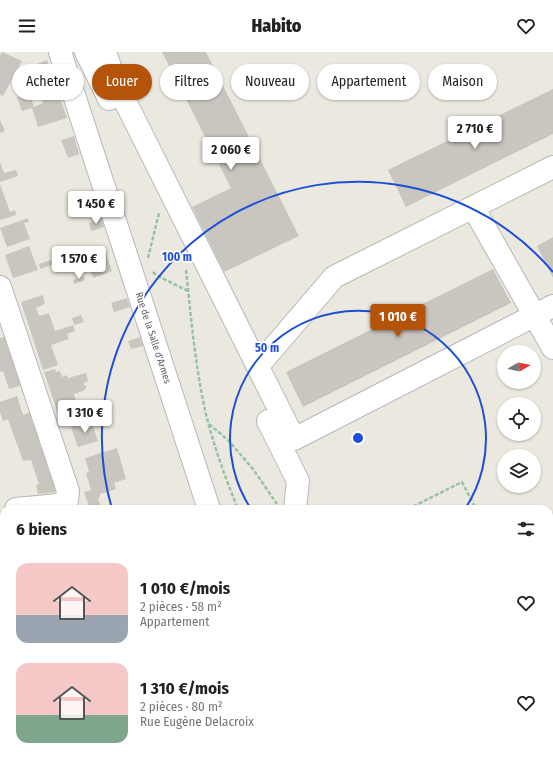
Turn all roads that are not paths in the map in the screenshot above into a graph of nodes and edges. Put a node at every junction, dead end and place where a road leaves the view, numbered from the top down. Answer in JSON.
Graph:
{"nodes":[{"id":1,"x":60,"y":52,"type":"edge"},
{"id":2,"x":86,"y":52,"type":"edge"},
{"id":3,"x":105,"y":52,"type":"edge"},
{"id":4,"x":553,"y":167,"type":"edge"},
{"id":5,"x":473,"y":207,"type":"junction"},
{"id":6,"x":0,"y":287,"type":"edge"},
{"id":7,"x":544,"y":310,"type":"edge"},
{"id":8,"x":553,"y":348,"type":"edge"},
{"id":9,"x":258,"y":366,"type":"junction"},
{"id":10,"x":59,"y":505,"type":"edge"},
{"id":11,"x":208,"y":505,"type":"edge"},
{"id":12,"x":295,"y":505,"type":"edge"}],
"edges":[{"from":1,"to":11,"type":"street","name":"Rue de la Salle d'Armes"},
{"from":2,"to":12,"type":"street"},
{"from":3,"to":9,"type":"street"},
{"from":4,"to":5,"type":"street"},
{"from":5,"to":7,"type":"street"},
{"from":5,"to":9,"type":"street"},
{"from":6,"to":10,"type":"street"},
{"from":7,"to":8,"type":"street"},
{"from":7,"to":9,"type":"street"}]}
